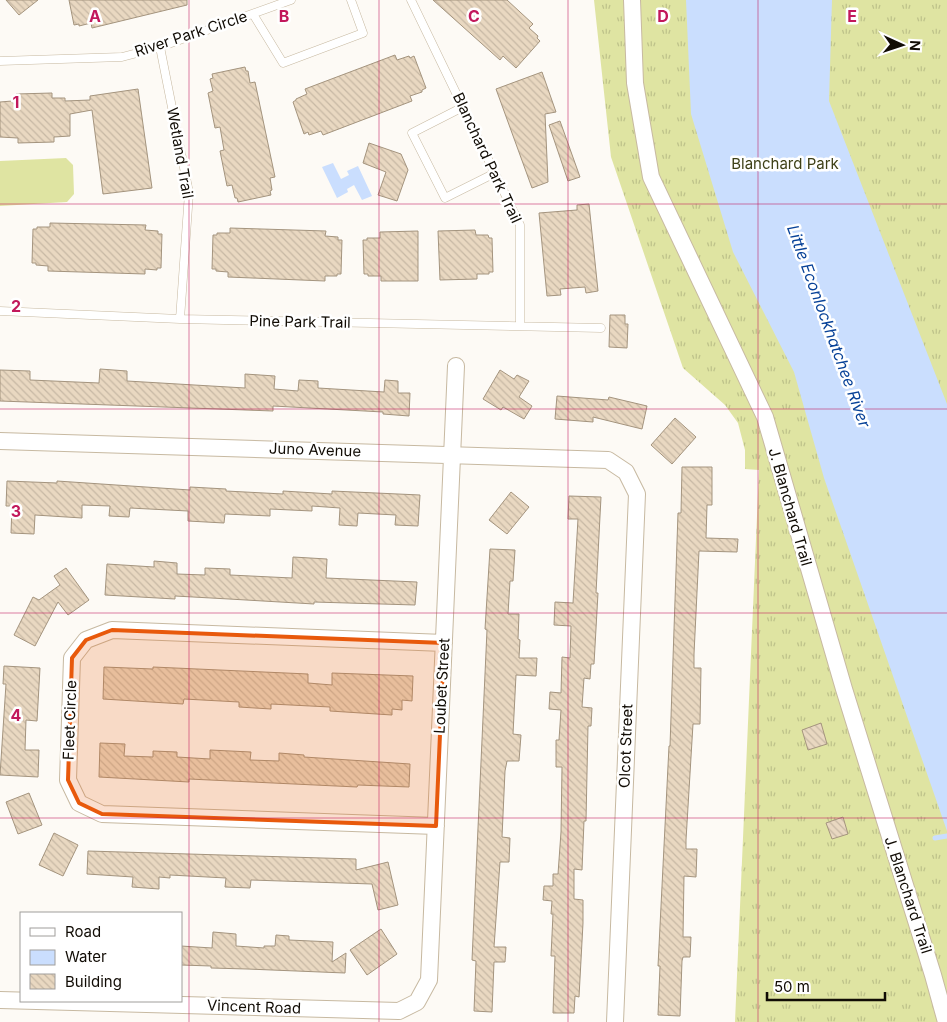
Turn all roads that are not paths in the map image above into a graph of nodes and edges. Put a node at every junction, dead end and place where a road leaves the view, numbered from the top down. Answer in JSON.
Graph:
{"nodes":[{"id":1,"x":290,"y":0,"type":"edge"},
{"id":2,"x":350,"y":0,"type":"edge"},
{"id":3,"x":411,"y":0,"type":"edge"},
{"id":4,"x":632,"y":0,"type":"edge"},
{"id":5,"x":253,"y":14,"type":"junction"},
{"id":6,"x":160,"y":47,"type":"junction"},
{"id":7,"x":0,"y":61,"type":"edge"},
{"id":8,"x":463,"y":107,"type":"junction"},
{"id":9,"x":495,"y":173,"type":"junction"},
{"id":10,"x":0,"y":311,"type":"edge"},
{"id":11,"x":180,"y":320,"type":"junction"},
{"id":12,"x":520,"y":326,"type":"junction"},
{"id":13,"x":601,"y":328,"type":"dead end"},
{"id":14,"x":456,"y":366,"type":"dead end"},
{"id":15,"x":0,"y":441,"type":"edge"},
{"id":16,"x":452,"y":454,"type":"junction"},
{"id":17,"x":626,"y":472,"type":"joint"},
{"id":18,"x":444,"y":643,"type":"junction"},
{"id":19,"x":436,"y":826,"type":"junction"},
{"id":20,"x":0,"y":1000,"type":"edge"},
{"id":21,"x":20,"y":1001,"type":"edge"},
{"id":22,"x":72,"y":1002,"type":"edge"},
{"id":23,"x":417,"y":1002,"type":"joint"},
{"id":24,"x":615,"y":1022,"type":"edge"},
{"id":25,"x":946,"y":1022,"type":"edge"}],
"edges":[{"from":1,"to":5,"type":"lane","name":"River Park Circle"},
{"from":2,"to":5,"type":"lane"},
{"from":3,"to":8,"type":"lane","name":"Blanchard Park Trail"},
{"from":4,"to":25,"type":"street","name":"J. Blanchard Trail"},
{"from":5,"to":6,"type":"lane","name":"River Park Circle"},
{"from":6,"to":7,"type":"lane","name":"River Park Circle"},
{"from":6,"to":11,"type":"lane","name":"Wetland Trail"},
{"from":8,"to":9,"type":"lane","name":"Blanchard Park Trail"},
{"from":8,"to":9,"type":"lane"},
{"from":9,"to":12,"type":"lane","name":"Blanchard Park Trail"},
{"from":10,"to":11,"type":"lane","name":"Pine Park Trail"},
{"from":11,"to":12,"type":"lane","name":"Pine Park Trail"},
{"from":12,"to":13,"type":"lane","name":"Pine Park Trail"},
{"from":14,"to":16,"type":"street","name":"Loubet Street"},
{"from":15,"to":16,"type":"street","name":"Juno Avenue"},
{"from":16,"to":17,"type":"street","name":"Juno Avenue"},
{"from":16,"to":18,"type":"street","name":"Loubet Street"},
{"from":17,"to":24,"type":"street","name":"Olcot Street"},
{"from":18,"to":19,"type":"street","name":"Loubet Street"},
{"from":18,"to":19,"type":"street","name":"Fleet Circle"},
{"from":19,"to":23,"type":"street","name":"Loubet Street"},
{"from":20,"to":21,"type":"street","name":"Vincent Road"},
{"from":22,"to":23,"type":"street","name":"Vincent Road"}]}
